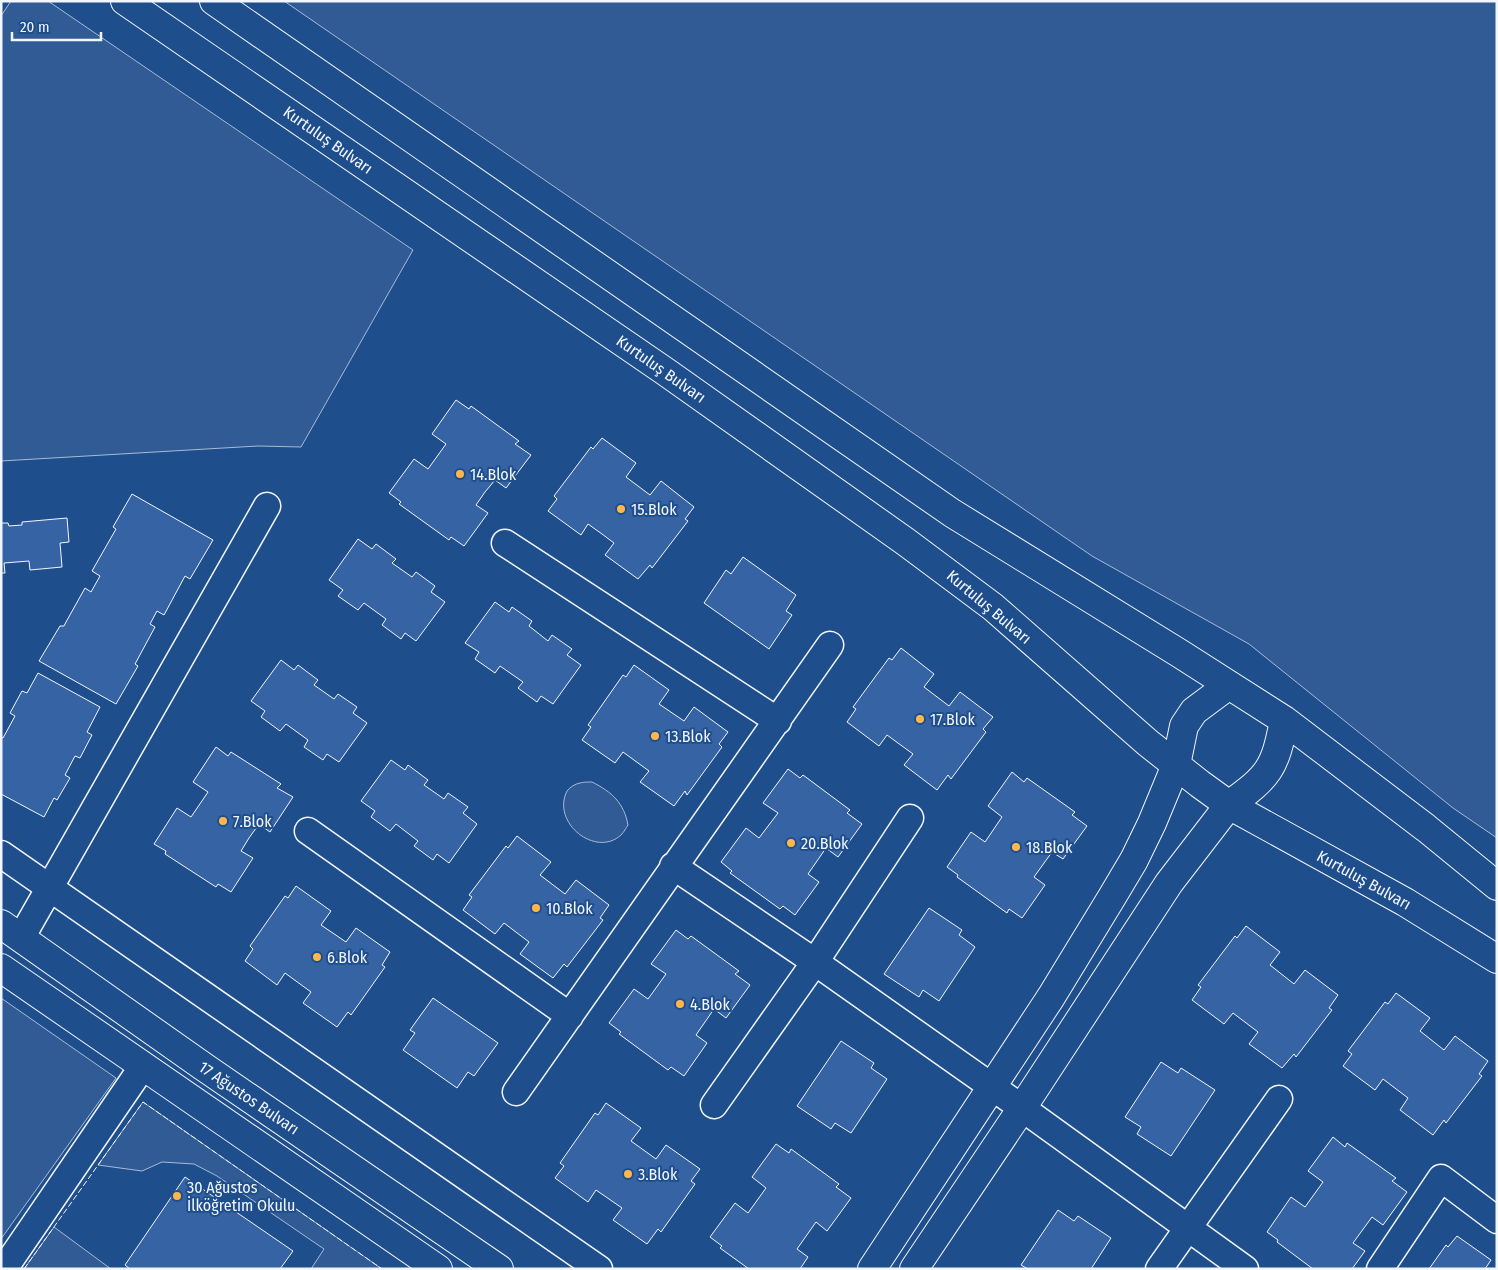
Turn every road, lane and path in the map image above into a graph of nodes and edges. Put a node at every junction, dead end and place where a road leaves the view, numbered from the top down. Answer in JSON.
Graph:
{"nodes":[{"id":1,"x":125,"y":1,"type":"edge"},
{"id":2,"x":214,"y":1,"type":"edge"},
{"id":3,"x":267,"y":506,"type":"dead end"},
{"id":4,"x":505,"y":543,"type":"dead end"},
{"id":5,"x":830,"y":645,"type":"dead end"},
{"id":6,"x":1230,"y":685,"type":"junction"},
{"id":7,"x":1284,"y":720,"type":"junction"},
{"id":8,"x":778,"y":721,"type":"junction"},
{"id":9,"x":1176,"y":765,"type":"junction"},
{"id":10,"x":1229,"y":805,"type":"junction"},
{"id":11,"x":910,"y":818,"type":"dead end"},
{"id":12,"x":308,"y":831,"type":"dead end"},
{"id":13,"x":1,"y":854,"type":"edge"},
{"id":14,"x":673,"y":866,"type":"junction"},
{"id":15,"x":1497,"y":886,"type":"edge"},
{"id":16,"x":50,"y":887,"type":"junction"},
{"id":17,"x":11,"y":931,"type":"edge"},
{"id":18,"x":1497,"y":959,"type":"edge"},
{"id":19,"x":815,"y":962,"type":"junction"},
{"id":20,"x":1,"y":968,"type":"edge"},
{"id":21,"x":570,"y":1016,"type":"junction"},
{"id":22,"x":143,"y":1066,"type":"junction"},
{"id":23,"x":992,"y":1087,"type":"junction"},
{"id":24,"x":516,"y":1092,"type":"dead end"},
{"id":25,"x":1279,"y":1099,"type":"dead end"},
{"id":26,"x":714,"y":1105,"type":"dead end"},
{"id":27,"x":1022,"y":1108,"type":"junction"},
{"id":28,"x":1497,"y":1220,"type":"edge"},
{"id":29,"x":1187,"y":1228,"type":"junction"},
{"id":30,"x":4,"y":1269,"type":"edge"},
{"id":31,"x":438,"y":1269,"type":"edge"},
{"id":32,"x":499,"y":1269,"type":"edge"},
{"id":33,"x":599,"y":1269,"type":"edge"},
{"id":34,"x":872,"y":1269,"type":"edge"},
{"id":35,"x":914,"y":1269,"type":"edge"},
{"id":36,"x":1159,"y":1269,"type":"edge"},
{"id":37,"x":1245,"y":1269,"type":"edge"},
{"id":38,"x":1380,"y":1269,"type":"edge"}],
"edges":[{"from":1,"to":9,"type":"main road","name":"Kurtuluş Bulvarı"},
{"from":2,"to":6,"type":"main road"},
{"from":3,"to":16,"type":"street"},
{"from":4,"to":8,"type":"street"},
{"from":5,"to":8,"type":"street"},
{"from":6,"to":7,"type":"main road"},
{"from":6,"to":9,"type":"main road"},
{"from":7,"to":10,"type":"main road"},
{"from":7,"to":15,"type":"main road"},
{"from":8,"to":14,"type":"street"},
{"from":9,"to":10,"type":"main road"},
{"from":9,"to":23,"type":"main road"},
{"from":10,"to":18,"type":"main road","name":"Kurtuluş Bulvarı"},
{"from":10,"to":27,"type":"main road"},
{"from":11,"to":19,"type":"street"},
{"from":12,"to":21,"type":"street"},
{"from":13,"to":16,"type":"street"},
{"from":14,"to":19,"type":"street"},
{"from":14,"to":21,"type":"street"},
{"from":16,"to":17,"type":"street"},
{"from":16,"to":33,"type":"street"},
{"from":17,"to":32,"type":"main road","name":"17 Ağustos Bulvarı"},
{"from":19,"to":23,"type":"street"},
{"from":19,"to":26,"type":"street"},
{"from":20,"to":22,"type":"main road","name":"17 Ağustos Bulvarı"},
{"from":21,"to":24,"type":"street"},
{"from":22,"to":30,"type":"street"},
{"from":22,"to":31,"type":"main road","name":"17 Ağustos Bulvarı"},
{"from":23,"to":27,"type":"street"},
{"from":23,"to":34,"type":"main road"},
{"from":25,"to":29,"type":"street"},
{"from":27,"to":29,"type":"street"},
{"from":27,"to":35,"type":"main road"},
{"from":28,"to":38,"type":"street"},
{"from":29,"to":36,"type":"street"},
{"from":29,"to":37,"type":"street"}]}
